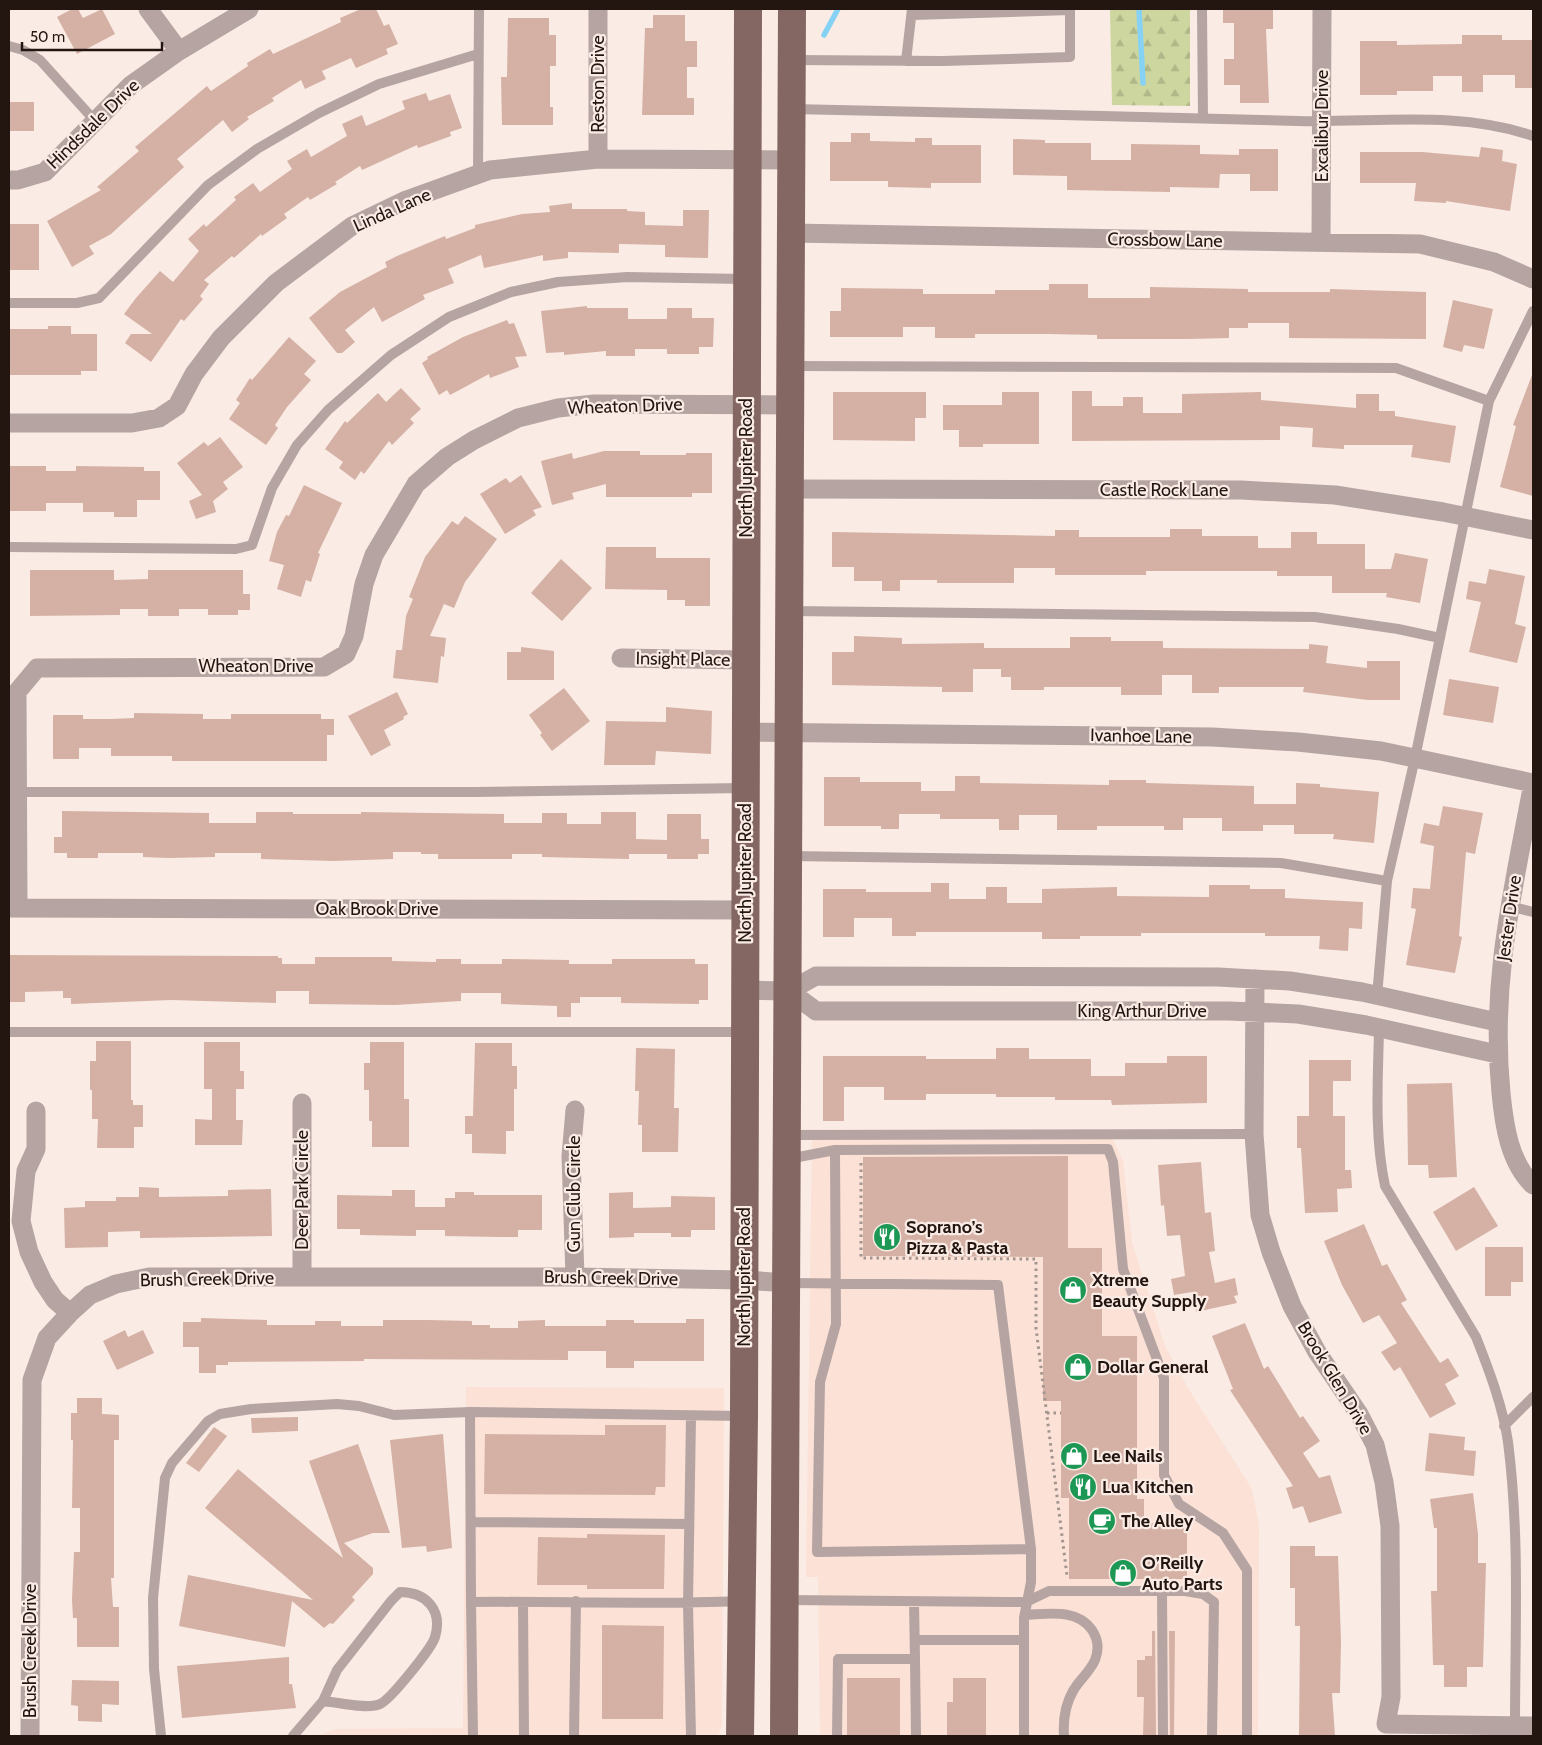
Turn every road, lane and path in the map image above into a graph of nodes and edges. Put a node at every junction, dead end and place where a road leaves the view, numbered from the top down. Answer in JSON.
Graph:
{"nodes":[{"id":1,"x":148,"y":9,"type":"edge"},
{"id":2,"x":249,"y":9,"type":"edge"},
{"id":3,"x":478,"y":9,"type":"edge"},
{"id":4,"x":598,"y":9,"type":"edge"},
{"id":5,"x":748,"y":9,"type":"edge"},
{"id":6,"x":792,"y":9,"type":"edge"},
{"id":7,"x":1070,"y":9,"type":"edge"},
{"id":8,"x":1202,"y":9,"type":"edge"},
{"id":9,"x":1322,"y":9,"type":"edge"},
{"id":10,"x":912,"y":12,"type":"edge"},
{"id":11,"x":9,"y":46,"type":"edge"},
{"id":12,"x":179,"y":51,"type":"junction"},
{"id":13,"x":478,"y":54,"type":"junction"},
{"id":14,"x":792,"y":60,"type":"junction"},
{"id":15,"x":906,"y":60,"type":"junction"},
{"id":16,"x":792,"y":109,"type":"junction"},
{"id":17,"x":1203,"y":118,"type":"junction"},
{"id":18,"x":95,"y":121,"type":"junction"},
{"id":19,"x":1323,"y":121,"type":"junction"},
{"id":20,"x":1533,"y":136,"type":"edge"},
{"id":21,"x":598,"y":159,"type":"junction"},
{"id":22,"x":747,"y":159,"type":"junction"},
{"id":23,"x":792,"y":160,"type":"junction"},
{"id":24,"x":478,"y":174,"type":"junction"},
{"id":25,"x":9,"y":180,"type":"edge"},
{"id":26,"x":791,"y":233,"type":"junction"},
{"id":27,"x":1321,"y":242,"type":"junction"},
{"id":28,"x":745,"y":278,"type":"junction"},
{"id":29,"x":1533,"y":279,"type":"edge"},
{"id":30,"x":9,"y":303,"type":"edge"},
{"id":31,"x":1533,"y":311,"type":"edge"},
{"id":32,"x":791,"y":366,"type":"junction"},
{"id":33,"x":1489,"y":400,"type":"junction"},
{"id":34,"x":747,"y":405,"type":"junction"},
{"id":35,"x":791,"y":405,"type":"junction"},
{"id":36,"x":9,"y":423,"type":"edge"},
{"id":37,"x":790,"y":489,"type":"junction"},
{"id":38,"x":1464,"y":516,"type":"junction"},
{"id":39,"x":1533,"y":530,"type":"edge"},
{"id":40,"x":9,"y":547,"type":"edge"},
{"id":41,"x":790,"y":611,"type":"junction"},
{"id":42,"x":1440,"y":638,"type":"junction"},
{"id":43,"x":621,"y":658,"type":"dead end"},
{"id":44,"x":746,"y":660,"type":"junction"},
{"id":45,"x":745,"y":732,"type":"junction"},
{"id":46,"x":790,"y":733,"type":"junction"},
{"id":47,"x":1415,"y":758,"type":"junction"},
{"id":48,"x":1533,"y":783,"type":"edge"},
{"id":49,"x":746,"y":788,"type":"junction"},
{"id":50,"x":17,"y":792,"type":"junction"},
{"id":51,"x":788,"y":856,"type":"junction"},
{"id":52,"x":1387,"y":881,"type":"junction"},
{"id":53,"x":1509,"y":906,"type":"junction"},
{"id":54,"x":13,"y":908,"type":"edge"},
{"id":55,"x":746,"y":910,"type":"junction"},
{"id":56,"x":1533,"y":912,"type":"edge"},
{"id":57,"x":1255,"y":979,"type":"junction"},
{"id":58,"x":744,"y":990,"type":"junction"},
{"id":59,"x":789,"y":991,"type":"junction"},
{"id":60,"x":1377,"y":996,"type":"junction"},
{"id":61,"x":1255,"y":1012,"type":"junction"},
{"id":62,"x":1497,"y":1022,"type":"junction"},
{"id":63,"x":1379,"y":1028,"type":"junction"},
{"id":64,"x":9,"y":1032,"type":"edge"},
{"id":65,"x":744,"y":1032,"type":"junction"},
{"id":66,"x":1497,"y":1054,"type":"junction"},
{"id":67,"x":302,"y":1103,"type":"dead end"},
{"id":68,"x":575,"y":1110,"type":"dead end"},
{"id":69,"x":36,"y":1111,"type":"dead end"},
{"id":70,"x":1254,"y":1134,"type":"junction"},
{"id":71,"x":788,"y":1147,"type":"junction"},
{"id":72,"x":835,"y":1150,"type":"junction"},
{"id":73,"x":862,"y":1158,"type":"dead end"},
{"id":74,"x":1533,"y":1185,"type":"edge"},
{"id":75,"x":302,"y":1278,"type":"junction"},
{"id":76,"x":575,"y":1278,"type":"junction"},
{"id":77,"x":744,"y":1280,"type":"junction"},
{"id":78,"x":787,"y":1283,"type":"junction"},
{"id":79,"x":835,"y":1285,"type":"junction"},
{"id":80,"x":70,"y":1313,"type":"junction"},
{"id":81,"x":1533,"y":1397,"type":"edge"},
{"id":82,"x":470,"y":1412,"type":"junction"},
{"id":83,"x":1046,"y":1413,"type":"junction"},
{"id":84,"x":1061,"y":1413,"type":"dead end"},
{"id":85,"x":690,"y":1416,"type":"junction"},
{"id":86,"x":744,"y":1416,"type":"junction"},
{"id":87,"x":1504,"y":1426,"type":"junction"},
{"id":88,"x":471,"y":1522,"type":"junction"},
{"id":89,"x":689,"y":1524,"type":"junction"},
{"id":90,"x":1031,"y":1549,"type":"junction"},
{"id":91,"x":1067,"y":1576,"type":"dead end"},
{"id":92,"x":1162,"y":1590,"type":"junction"},
{"id":93,"x":786,"y":1600,"type":"junction"},
{"id":94,"x":576,"y":1601,"type":"junction"},
{"id":95,"x":742,"y":1601,"type":"junction"},
{"id":96,"x":471,"y":1602,"type":"junction"},
{"id":97,"x":523,"y":1602,"type":"junction"},
{"id":98,"x":914,"y":1602,"type":"junction"},
{"id":99,"x":1026,"y":1602,"type":"junction"},
{"id":100,"x":688,"y":1604,"type":"junction"},
{"id":101,"x":1025,"y":1615,"type":"junction"},
{"id":102,"x":915,"y":1640,"type":"junction"},
{"id":103,"x":1024,"y":1640,"type":"junction"},
{"id":104,"x":915,"y":1659,"type":"junction"},
{"id":105,"x":323,"y":1701,"type":"junction"},
{"id":106,"x":1524,"y":1726,"type":"edge"},
{"id":107,"x":30,"y":1736,"type":"edge"},
{"id":108,"x":161,"y":1736,"type":"edge"},
{"id":109,"x":293,"y":1736,"type":"edge"},
{"id":110,"x":472,"y":1736,"type":"edge"},
{"id":111,"x":524,"y":1736,"type":"edge"},
{"id":112,"x":574,"y":1736,"type":"edge"},
{"id":113,"x":691,"y":1736,"type":"edge"},
{"id":114,"x":740,"y":1736,"type":"edge"},
{"id":115,"x":784,"y":1736,"type":"edge"},
{"id":116,"x":837,"y":1736,"type":"edge"},
{"id":117,"x":916,"y":1736,"type":"edge"},
{"id":118,"x":1024,"y":1736,"type":"edge"},
{"id":119,"x":1064,"y":1736,"type":"edge"},
{"id":120,"x":1163,"y":1736,"type":"edge"},
{"id":121,"x":1212,"y":1736,"type":"edge"},
{"id":122,"x":1246,"y":1736,"type":"edge"}],
"edges":[{"from":1,"to":12,"type":"street"},
{"from":2,"to":12,"type":"street","name":"Hindsdale Drive"},
{"from":3,"to":13,"type":"lane"},
{"from":4,"to":21,"type":"street","name":"Reston Drive"},
{"from":5,"to":22,"type":"main road","name":"North Jupiter Road"},
{"from":6,"to":14,"type":"main road"},
{"from":7,"to":10,"type":"lane"},
{"from":7,"to":15,"type":"lane"},
{"from":8,"to":17,"type":"lane"},
{"from":9,"to":19,"type":"street","name":"Excalibur Drive"},
{"from":10,"to":15,"type":"lane"},
{"from":11,"to":18,"type":"lane"},
{"from":12,"to":18,"type":"street","name":"Hindsdale Drive"},
{"from":13,"to":24,"type":"lane"},
{"from":13,"to":30,"type":"lane"},
{"from":14,"to":15,"type":"lane"},
{"from":14,"to":16,"type":"main road"},
{"from":16,"to":17,"type":"lane"},
{"from":16,"to":23,"type":"main road"},
{"from":17,"to":19,"type":"lane"},
{"from":18,"to":25,"type":"street","name":"Hindsdale Drive"},
{"from":19,"to":20,"type":"lane"},
{"from":19,"to":27,"type":"street","name":"Excalibur Drive"},
{"from":21,"to":22,"type":"street","name":"Linda Lane"},
{"from":21,"to":24,"type":"street","name":"Linda Lane"},
{"from":22,"to":23,"type":"street","name":"Linda Lane"},
{"from":22,"to":28,"type":"main road","name":"North Jupiter Road"},
{"from":23,"to":26,"type":"main road"},
{"from":24,"to":36,"type":"street","name":"Linda Lane"},
{"from":26,"to":27,"type":"street","name":"Crossbow Lane"},
{"from":26,"to":32,"type":"main road"},
{"from":27,"to":29,"type":"street","name":"Crossbow Lane"},
{"from":28,"to":34,"type":"main road","name":"North Jupiter Road"},
{"from":28,"to":40,"type":"lane"},
{"from":31,"to":33,"type":"lane"},
{"from":32,"to":33,"type":"lane"},
{"from":32,"to":35,"type":"main road"},
{"from":33,"to":38,"type":"lane"},
{"from":34,"to":35,"type":"street","name":"Wheaton Drive"},
{"from":34,"to":44,"type":"main road","name":"North Jupiter Road"},
{"from":34,"to":50,"type":"street","name":"Wheaton Drive"},
{"from":35,"to":37,"type":"main road"},
{"from":37,"to":38,"type":"street","name":"Castle Rock Lane"},
{"from":37,"to":41,"type":"main road"},
{"from":38,"to":39,"type":"street","name":"Castle Rock Lane"},
{"from":38,"to":42,"type":"lane"},
{"from":41,"to":42,"type":"lane"},
{"from":41,"to":46,"type":"main road"},
{"from":42,"to":47,"type":"lane"},
{"from":43,"to":44,"type":"street","name":"Insight Place"},
{"from":44,"to":45,"type":"main road","name":"North Jupiter Road"},
{"from":45,"to":46,"type":"street","name":"Ivanhoe Lane"},
{"from":45,"to":49,"type":"main road","name":"North Jupiter Road"},
{"from":46,"to":47,"type":"street","name":"Ivanhoe Lane"},
{"from":46,"to":51,"type":"main road"},
{"from":47,"to":48,"type":"street","name":"Ivanhoe Lane"},
{"from":47,"to":52,"type":"lane"},
{"from":48,"to":53,"type":"street","name":"Jester Drive"},
{"from":49,"to":50,"type":"lane"},
{"from":49,"to":55,"type":"main road","name":"North Jupiter Road"},
{"from":50,"to":54,"type":"street","name":"Wheaton Drive"},
{"from":51,"to":52,"type":"lane"},
{"from":51,"to":59,"type":"main road"},
{"from":52,"to":60,"type":"lane"},
{"from":53,"to":56,"type":"lane"},
{"from":53,"to":62,"type":"street","name":"Jester Drive"},
{"from":54,"to":55,"type":"street","name":"Oak Brook Drive"},
{"from":55,"to":58,"type":"main road","name":"North Jupiter Road"},
{"from":57,"to":59,"type":"street","name":"King Arthur Drive"},
{"from":57,"to":60,"type":"street","name":"King Arthur Drive"},
{"from":57,"to":61,"type":"street","name":"Brook Glen Drive"},
{"from":58,"to":59,"type":"street"},
{"from":58,"to":65,"type":"main road","name":"North Jupiter Road"},
{"from":59,"to":61,"type":"street","name":"King Arthur Drive"},
{"from":59,"to":71,"type":"main road"},
{"from":60,"to":62,"type":"street","name":"King Arthur Drive"},
{"from":61,"to":63,"type":"street","name":"King Arthur Drive"},
{"from":61,"to":70,"type":"street","name":"Brook Glen Drive"},
{"from":62,"to":66,"type":"street","name":"Jester Drive"},
{"from":63,"to":66,"type":"street","name":"King Arthur Drive"},
{"from":63,"to":87,"type":"lane"},
{"from":64,"to":65,"type":"lane"},
{"from":65,"to":77,"type":"main road","name":"North Jupiter Road"},
{"from":66,"to":74,"type":"street","name":"Jester Drive"},
{"from":67,"to":75,"type":"street","name":"Deer Park Circle"},
{"from":68,"to":76,"type":"street","name":"Gun Club Circle"},
{"from":69,"to":80,"type":"street"},
{"from":70,"to":71,"type":"lane"},
{"from":70,"to":106,"type":"street","name":"Brook Glen Drive"},
{"from":71,"to":72,"type":"lane"},
{"from":71,"to":78,"type":"main road"},
{"from":72,"to":79,"type":"lane"},
{"from":72,"to":122,"type":"lane"},
{"from":73,"to":83,"type":"path"},
{"from":75,"to":76,"type":"street","name":"Brush Creek Drive"},
{"from":75,"to":80,"type":"street","name":"Brush Creek Drive"},
{"from":76,"to":77,"type":"street","name":"Brush Creek Drive"},
{"from":77,"to":78,"type":"street","name":"Brush Creek Drive"},
{"from":77,"to":86,"type":"main road","name":"North Jupiter Road"},
{"from":78,"to":79,"type":"lane"},
{"from":78,"to":93,"type":"main road"},
{"from":79,"to":90,"type":"lane"},
{"from":79,"to":90,"type":"lane"},
{"from":80,"to":107,"type":"street","name":"Brush Creek Drive"},
{"from":81,"to":87,"type":"lane"},
{"from":82,"to":85,"type":"lane"},
{"from":82,"to":88,"type":"lane"},
{"from":82,"to":108,"type":"lane"},
{"from":83,"to":84,"type":"path"},
{"from":83,"to":91,"type":"path"},
{"from":85,"to":86,"type":"lane"},
{"from":85,"to":89,"type":"lane"},
{"from":86,"to":95,"type":"main road","name":"North Jupiter Road"},
{"from":87,"to":106,"type":"lane"},
{"from":88,"to":89,"type":"lane"},
{"from":88,"to":96,"type":"lane"},
{"from":89,"to":100,"type":"lane"},
{"from":90,"to":99,"type":"lane"},
{"from":92,"to":99,"type":"lane"},
{"from":92,"to":120,"type":"lane"},
{"from":92,"to":121,"type":"lane"},
{"from":93,"to":95,"type":"main road"},
{"from":93,"to":98,"type":"lane"},
{"from":93,"to":115,"type":"main road"},
{"from":94,"to":97,"type":"lane"},
{"from":94,"to":100,"type":"lane"},
{"from":94,"to":112,"type":"lane"},
{"from":95,"to":100,"type":"lane"},
{"from":95,"to":114,"type":"main road","name":"North Jupiter Road"},
{"from":96,"to":97,"type":"lane"},
{"from":96,"to":110,"type":"lane"},
{"from":97,"to":111,"type":"lane"},
{"from":98,"to":99,"type":"lane"},
{"from":98,"to":102,"type":"lane"},
{"from":99,"to":101,"type":"lane"},
{"from":100,"to":113,"type":"lane"},
{"from":101,"to":103,"type":"lane"},
{"from":101,"to":119,"type":"lane"},
{"from":102,"to":103,"type":"lane"},
{"from":102,"to":104,"type":"lane"},
{"from":103,"to":118,"type":"lane"},
{"from":104,"to":116,"type":"lane"},
{"from":104,"to":117,"type":"lane"},
{"from":105,"to":105,"type":"lane"},
{"from":105,"to":109,"type":"lane"}]}
